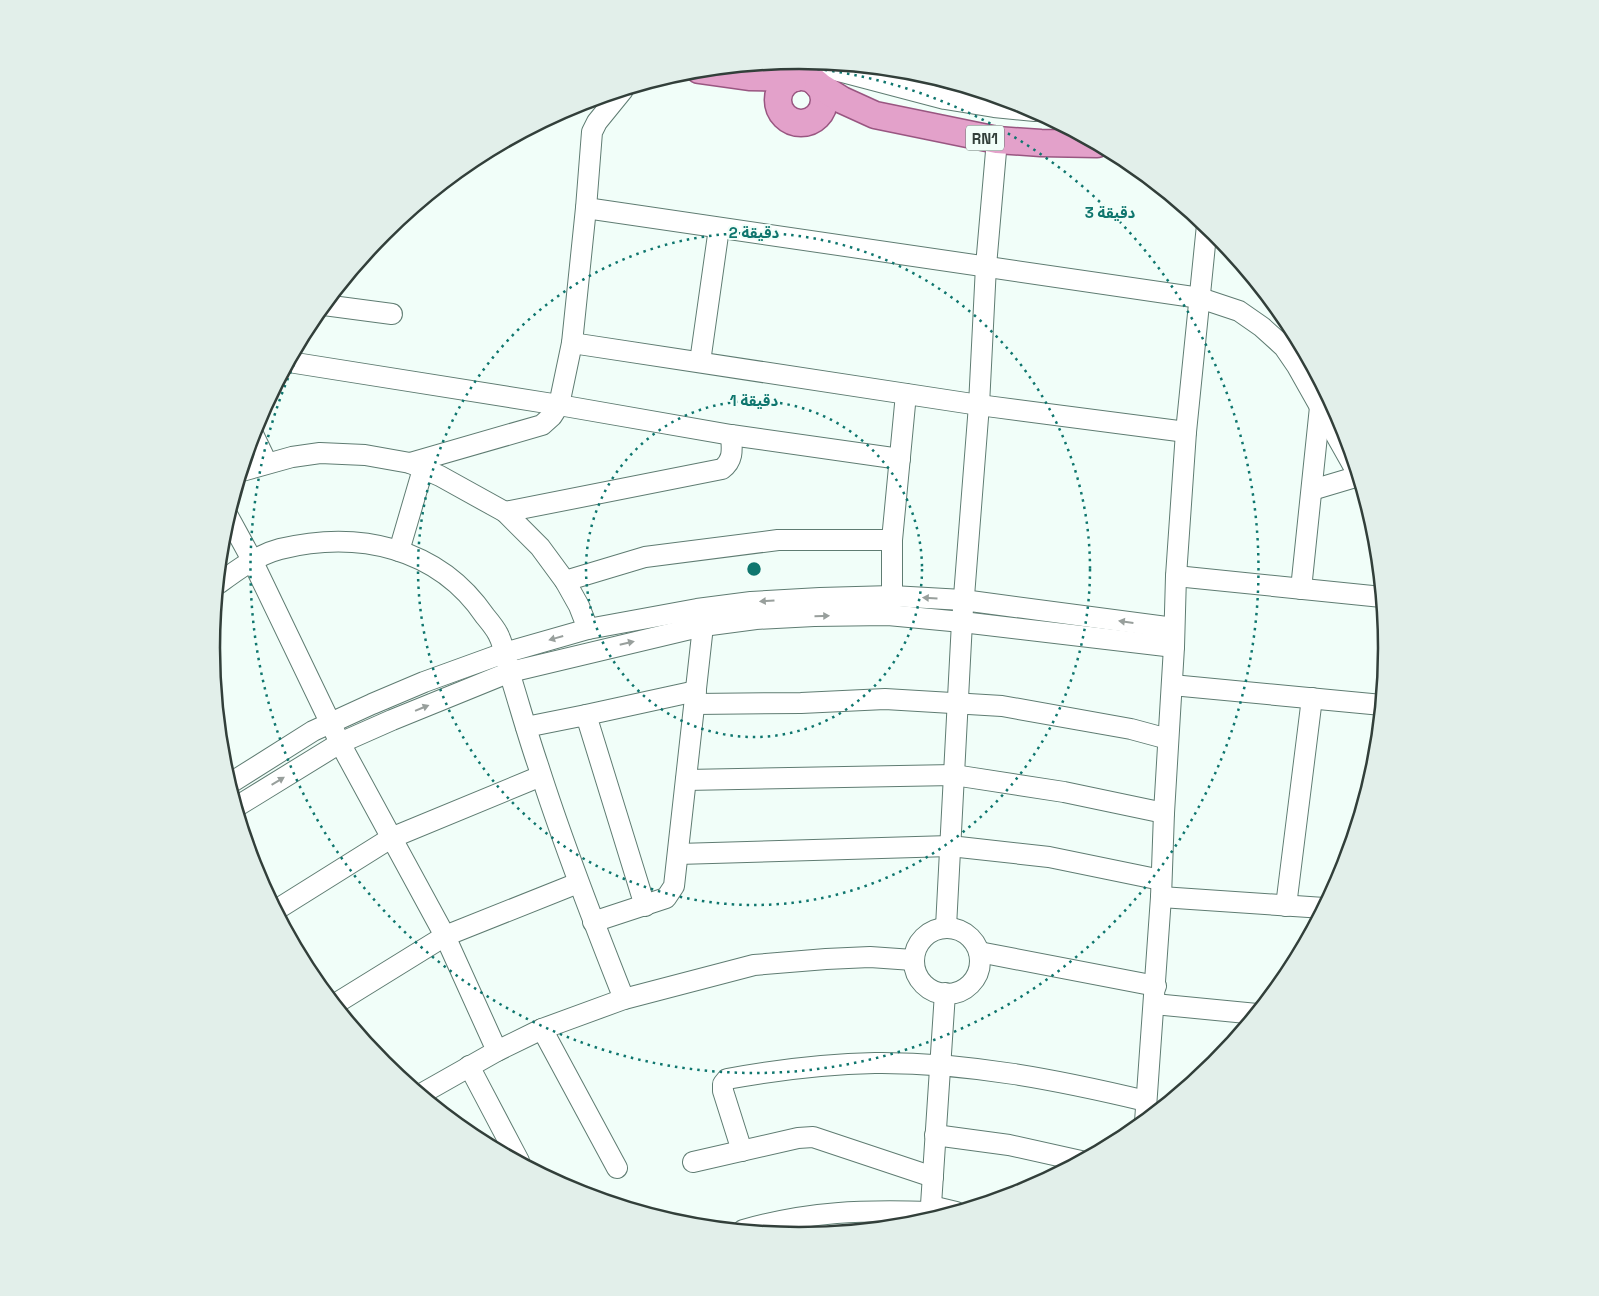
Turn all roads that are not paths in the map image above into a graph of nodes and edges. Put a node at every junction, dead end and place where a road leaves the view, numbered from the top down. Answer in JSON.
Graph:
{"nodes":[{"id":1,"x":807,"y":71,"type":"edge"},
{"id":2,"x":725,"y":74,"type":"edge"},
{"id":3,"x":715,"y":75,"type":"edge"},
{"id":4,"x":617,"y":98,"type":"edge"},
{"id":5,"x":779,"y":107,"type":"junction"},
{"id":6,"x":1009,"y":108,"type":"edge"},
{"id":7,"x":875,"y":115,"type":"junction"},
{"id":8,"x":814,"y":119,"type":"junction"},
{"id":9,"x":997,"y":140,"type":"junction"},
{"id":10,"x":1085,"y":144,"type":"edge"},
{"id":11,"x":586,"y":208,"type":"junction"},
{"id":12,"x":719,"y":228,"type":"junction"},
{"id":13,"x":1206,"y":235,"type":"edge"},
{"id":14,"x":986,"y":266,"type":"junction"},
{"id":15,"x":1200,"y":298,"type":"junction"},
{"id":16,"x":332,"y":306,"type":"edge"},
{"id":17,"x":392,"y":314,"type":"dead end"},
{"id":18,"x":572,"y":343,"type":"junction"},
{"id":19,"x":700,"y":362,"type":"junction"},
{"id":20,"x":295,"y":363,"type":"edge"},
{"id":21,"x":906,"y":394,"type":"junction"},
{"id":22,"x":559,"y":404,"type":"junction"},
{"id":23,"x":979,"y":404,"type":"junction"},
{"id":24,"x":1320,"y":407,"type":"junction"},
{"id":25,"x":1186,"y":432,"type":"junction"},
{"id":26,"x":731,"y":435,"type":"junction"},
{"id":27,"x":257,"y":444,"type":"edge"},
{"id":28,"x":1343,"y":447,"type":"edge"},
{"id":29,"x":900,"y":459,"type":"junction"},
{"id":30,"x":266,"y":463,"type":"junction"},
{"id":31,"x":416,"y":466,"type":"junction"},
{"id":32,"x":249,"y":469,"type":"edge"},
{"id":33,"x":1353,"y":478,"type":"edge"},
{"id":34,"x":1312,"y":490,"type":"junction"},
{"id":35,"x":506,"y":512,"type":"junction"},
{"id":36,"x":233,"y":526,"type":"edge"},
{"id":37,"x":892,"y":540,"type":"junction"},
{"id":38,"x":399,"y":551,"type":"junction"},
{"id":39,"x":252,"y":560,"type":"junction"},
{"id":40,"x":1176,"y":576,"type":"junction"},
{"id":41,"x":224,"y":580,"type":"edge"},
{"id":42,"x":565,"y":581,"type":"junction"},
{"id":43,"x":1301,"y":589,"type":"junction"},
{"id":44,"x":892,"y":596,"type":"junction"},
{"id":45,"x":1377,"y":596,"type":"edge"},
{"id":46,"x":964,"y":600,"type":"junction"},
{"id":47,"x":962,"y":622,"type":"junction"},
{"id":48,"x":703,"y":626,"type":"junction"},
{"id":49,"x":588,"y":629,"type":"junction"},
{"id":50,"x":1174,"y":638,"type":"junction"},
{"id":51,"x":507,"y":663,"type":"junction"},
{"id":52,"x":1172,"y":685,"type":"junction"},
{"id":53,"x":695,"y":697,"type":"junction"},
{"id":54,"x":1312,"y":698,"type":"junction"},
{"id":55,"x":958,"y":704,"type":"junction"},
{"id":56,"x":1376,"y":704,"type":"edge"},
{"id":57,"x":586,"y":715,"type":"junction"},
{"id":58,"x":330,"y":723,"type":"junction"},
{"id":59,"x":526,"y":727,"type":"junction"},
{"id":60,"x":1168,"y":739,"type":"junction"},
{"id":61,"x":340,"y":743,"type":"junction"},
{"id":62,"x":954,"y":775,"type":"junction"},
{"id":63,"x":541,"y":776,"type":"junction"},
{"id":64,"x":236,"y":780,"type":"edge"},
{"id":65,"x":686,"y":780,"type":"junction"},
{"id":66,"x":242,"y":804,"type":"edge"},
{"id":67,"x":1164,"y":813,"type":"junction"},
{"id":68,"x":391,"y":838,"type":"junction"},
{"id":69,"x":950,"y":846,"type":"junction"},
{"id":70,"x":678,"y":854,"type":"junction"},
{"id":71,"x":578,"y":883,"type":"junction"},
{"id":72,"x":1161,"y":889,"type":"junction"},
{"id":73,"x":645,"y":906,"type":"junction"},
{"id":74,"x":1286,"y":906,"type":"junction"},
{"id":75,"x":281,"y":907,"type":"edge"},
{"id":76,"x":1317,"y":908,"type":"edge"},
{"id":77,"x":593,"y":922,"type":"junction"},
{"id":78,"x":946,"y":927,"type":"junction"},
{"id":79,"x":445,"y":936,"type":"junction"},
{"id":80,"x":979,"y":952,"type":"junction"},
{"id":81,"x":913,"y":960,"type":"junction"},
{"id":82,"x":945,"y":994,"type":"junction"},
{"id":83,"x":1155,"y":995,"type":"junction"},
{"id":84,"x":624,"y":999,"type":"junction"},
{"id":85,"x":340,"y":1001,"type":"edge"},
{"id":86,"x":1249,"y":1013,"type":"edge"},
{"id":87,"x":542,"y":1029,"type":"junction"},
{"id":88,"x":497,"y":1051,"type":"junction"},
{"id":89,"x":940,"y":1065,"type":"junction"},
{"id":90,"x":469,"y":1066,"type":"junction"},
{"id":91,"x":426,"y":1091,"type":"edge"},
{"id":92,"x":1146,"y":1101,"type":"junction"},
{"id":93,"x":1145,"y":1113,"type":"edge"},
{"id":94,"x":935,"y":1135,"type":"junction"},
{"id":95,"x":742,"y":1151,"type":"junction"},
{"id":96,"x":515,"y":1152,"type":"edge"},
{"id":97,"x":1072,"y":1159,"type":"edge"},
{"id":98,"x":693,"y":1162,"type":"dead end"},
{"id":99,"x":617,"y":1168,"type":"dead end"},
{"id":100,"x":933,"y":1177,"type":"junction"},
{"id":101,"x":931,"y":1212,"type":"edge"},
{"id":102,"x":927,"y":1213,"type":"edge"},
{"id":103,"x":760,"y":1226,"type":"edge"}],
"edges":[{"from":1,"to":2,"type":"main road","number":"RN1"},
{"from":1,"to":5,"type":"main road"},
{"from":1,"to":6,"type":"street"},
{"from":1,"to":7,"type":"main road","number":"RN1"},
{"from":1,"to":8,"type":"main road"},
{"from":3,"to":5,"type":"main road","number":"RN1"},
{"from":4,"to":11,"type":"street"},
{"from":5,"to":8,"type":"main road","number":"RN1"},
{"from":7,"to":8,"type":"main road","number":"RN1"},
{"from":7,"to":9,"type":"main road","number":"RN1"},
{"from":9,"to":10,"type":"main road","number":"RN1"},
{"from":9,"to":14,"type":"street"},
{"from":11,"to":12,"type":"street"},
{"from":11,"to":18,"type":"street"},
{"from":12,"to":14,"type":"street"},
{"from":12,"to":19,"type":"street"},
{"from":13,"to":15,"type":"street"},
{"from":14,"to":15,"type":"street"},
{"from":14,"to":23,"type":"street"},
{"from":15,"to":24,"type":"street"},
{"from":15,"to":25,"type":"street"},
{"from":16,"to":17,"type":"street"},
{"from":18,"to":19,"type":"street"},
{"from":18,"to":22,"type":"street"},
{"from":19,"to":21,"type":"street"},
{"from":20,"to":22,"type":"street"},
{"from":21,"to":23,"type":"street"},
{"from":21,"to":29,"type":"street"},
{"from":22,"to":26,"type":"street"},
{"from":22,"to":31,"type":"street"},
{"from":23,"to":25,"type":"street"},
{"from":23,"to":46,"type":"street"},
{"from":24,"to":28,"type":"street"},
{"from":24,"to":34,"type":"street"},
{"from":25,"to":40,"type":"street"},
{"from":26,"to":29,"type":"street"},
{"from":26,"to":35,"type":"street"},
{"from":27,"to":30,"type":"street"},
{"from":29,"to":37,"type":"street"},
{"from":30,"to":31,"type":"street"},
{"from":30,"to":32,"type":"street"},
{"from":31,"to":35,"type":"street"},
{"from":31,"to":38,"type":"street"},
{"from":33,"to":34,"type":"street"},
{"from":34,"to":43,"type":"street"},
{"from":35,"to":42,"type":"street"},
{"from":36,"to":39,"type":"street"},
{"from":37,"to":42,"type":"street"},
{"from":37,"to":44,"type":"street"},
{"from":38,"to":39,"type":"street"},
{"from":38,"to":51,"type":"street"},
{"from":39,"to":41,"type":"street"},
{"from":39,"to":58,"type":"street"},
{"from":40,"to":43,"type":"street"},
{"from":40,"to":50,"type":"street"},
{"from":42,"to":49,"type":"street"},
{"from":43,"to":45,"type":"street"},
{"from":46,"to":44,"type":"street","one_way":true},
{"from":44,"to":49,"type":"street","one_way":true},
{"from":46,"to":47,"type":"street"},
{"from":50,"to":46,"type":"street","one_way":true},
{"from":48,"to":47,"type":"street","one_way":true},
{"from":47,"to":50,"type":"street"},
{"from":47,"to":55,"type":"street"},
{"from":51,"to":48,"type":"street","one_way":true},
{"from":48,"to":53,"type":"street"},
{"from":49,"to":51,"type":"street","one_way":true},
{"from":50,"to":52,"type":"street"},
{"from":51,"to":58,"type":"street"},
{"from":51,"to":59,"type":"street"},
{"from":61,"to":51,"type":"street","one_way":true},
{"from":52,"to":54,"type":"street"},
{"from":52,"to":60,"type":"street"},
{"from":53,"to":55,"type":"street"},
{"from":53,"to":57,"type":"street"},
{"from":53,"to":65,"type":"street"},
{"from":54,"to":56,"type":"street"},
{"from":54,"to":74,"type":"street"},
{"from":55,"to":60,"type":"street"},
{"from":55,"to":62,"type":"street"},
{"from":57,"to":59,"type":"street"},
{"from":57,"to":73,"type":"street"},
{"from":58,"to":61,"type":"street"},
{"from":58,"to":64,"type":"street"},
{"from":59,"to":63,"type":"street"},
{"from":60,"to":67,"type":"street"},
{"from":66,"to":61,"type":"street","one_way":true},
{"from":61,"to":68,"type":"street"},
{"from":62,"to":65,"type":"street"},
{"from":62,"to":67,"type":"street"},
{"from":62,"to":69,"type":"street"},
{"from":63,"to":68,"type":"street"},
{"from":63,"to":71,"type":"street"},
{"from":65,"to":70,"type":"street"},
{"from":67,"to":72,"type":"street"},
{"from":68,"to":75,"type":"street"},
{"from":68,"to":79,"type":"street"},
{"from":69,"to":70,"type":"street"},
{"from":69,"to":72,"type":"street"},
{"from":69,"to":78,"type":"street"},
{"from":70,"to":73,"type":"street"},
{"from":71,"to":77,"type":"street"},
{"from":71,"to":79,"type":"street"},
{"from":72,"to":74,"type":"street"},
{"from":72,"to":83,"type":"street"},
{"from":73,"to":77,"type":"street"},
{"from":74,"to":76,"type":"street"},
{"from":77,"to":84,"type":"street"},
{"from":78,"to":80,"type":"street"},
{"from":78,"to":81,"type":"street"},
{"from":79,"to":85,"type":"street"},
{"from":79,"to":88,"type":"street"},
{"from":80,"to":82,"type":"street"},
{"from":80,"to":83,"type":"street"},
{"from":81,"to":82,"type":"street"},
{"from":81,"to":84,"type":"street"},
{"from":82,"to":89,"type":"street"},
{"from":83,"to":86,"type":"street"},
{"from":83,"to":92,"type":"street"},
{"from":84,"to":87,"type":"street"},
{"from":87,"to":88,"type":"street"},
{"from":87,"to":99,"type":"street"},
{"from":88,"to":90,"type":"street"},
{"from":89,"to":92,"type":"street"},
{"from":89,"to":94,"type":"street"},
{"from":89,"to":95,"type":"street"},
{"from":90,"to":91,"type":"street"},
{"from":90,"to":96,"type":"street"},
{"from":92,"to":93,"type":"street"},
{"from":94,"to":97,"type":"street"},
{"from":94,"to":100,"type":"street"},
{"from":95,"to":98,"type":"street"},
{"from":95,"to":100,"type":"street"},
{"from":100,"to":101,"type":"street"},
{"from":102,"to":103,"type":"street"}]}
